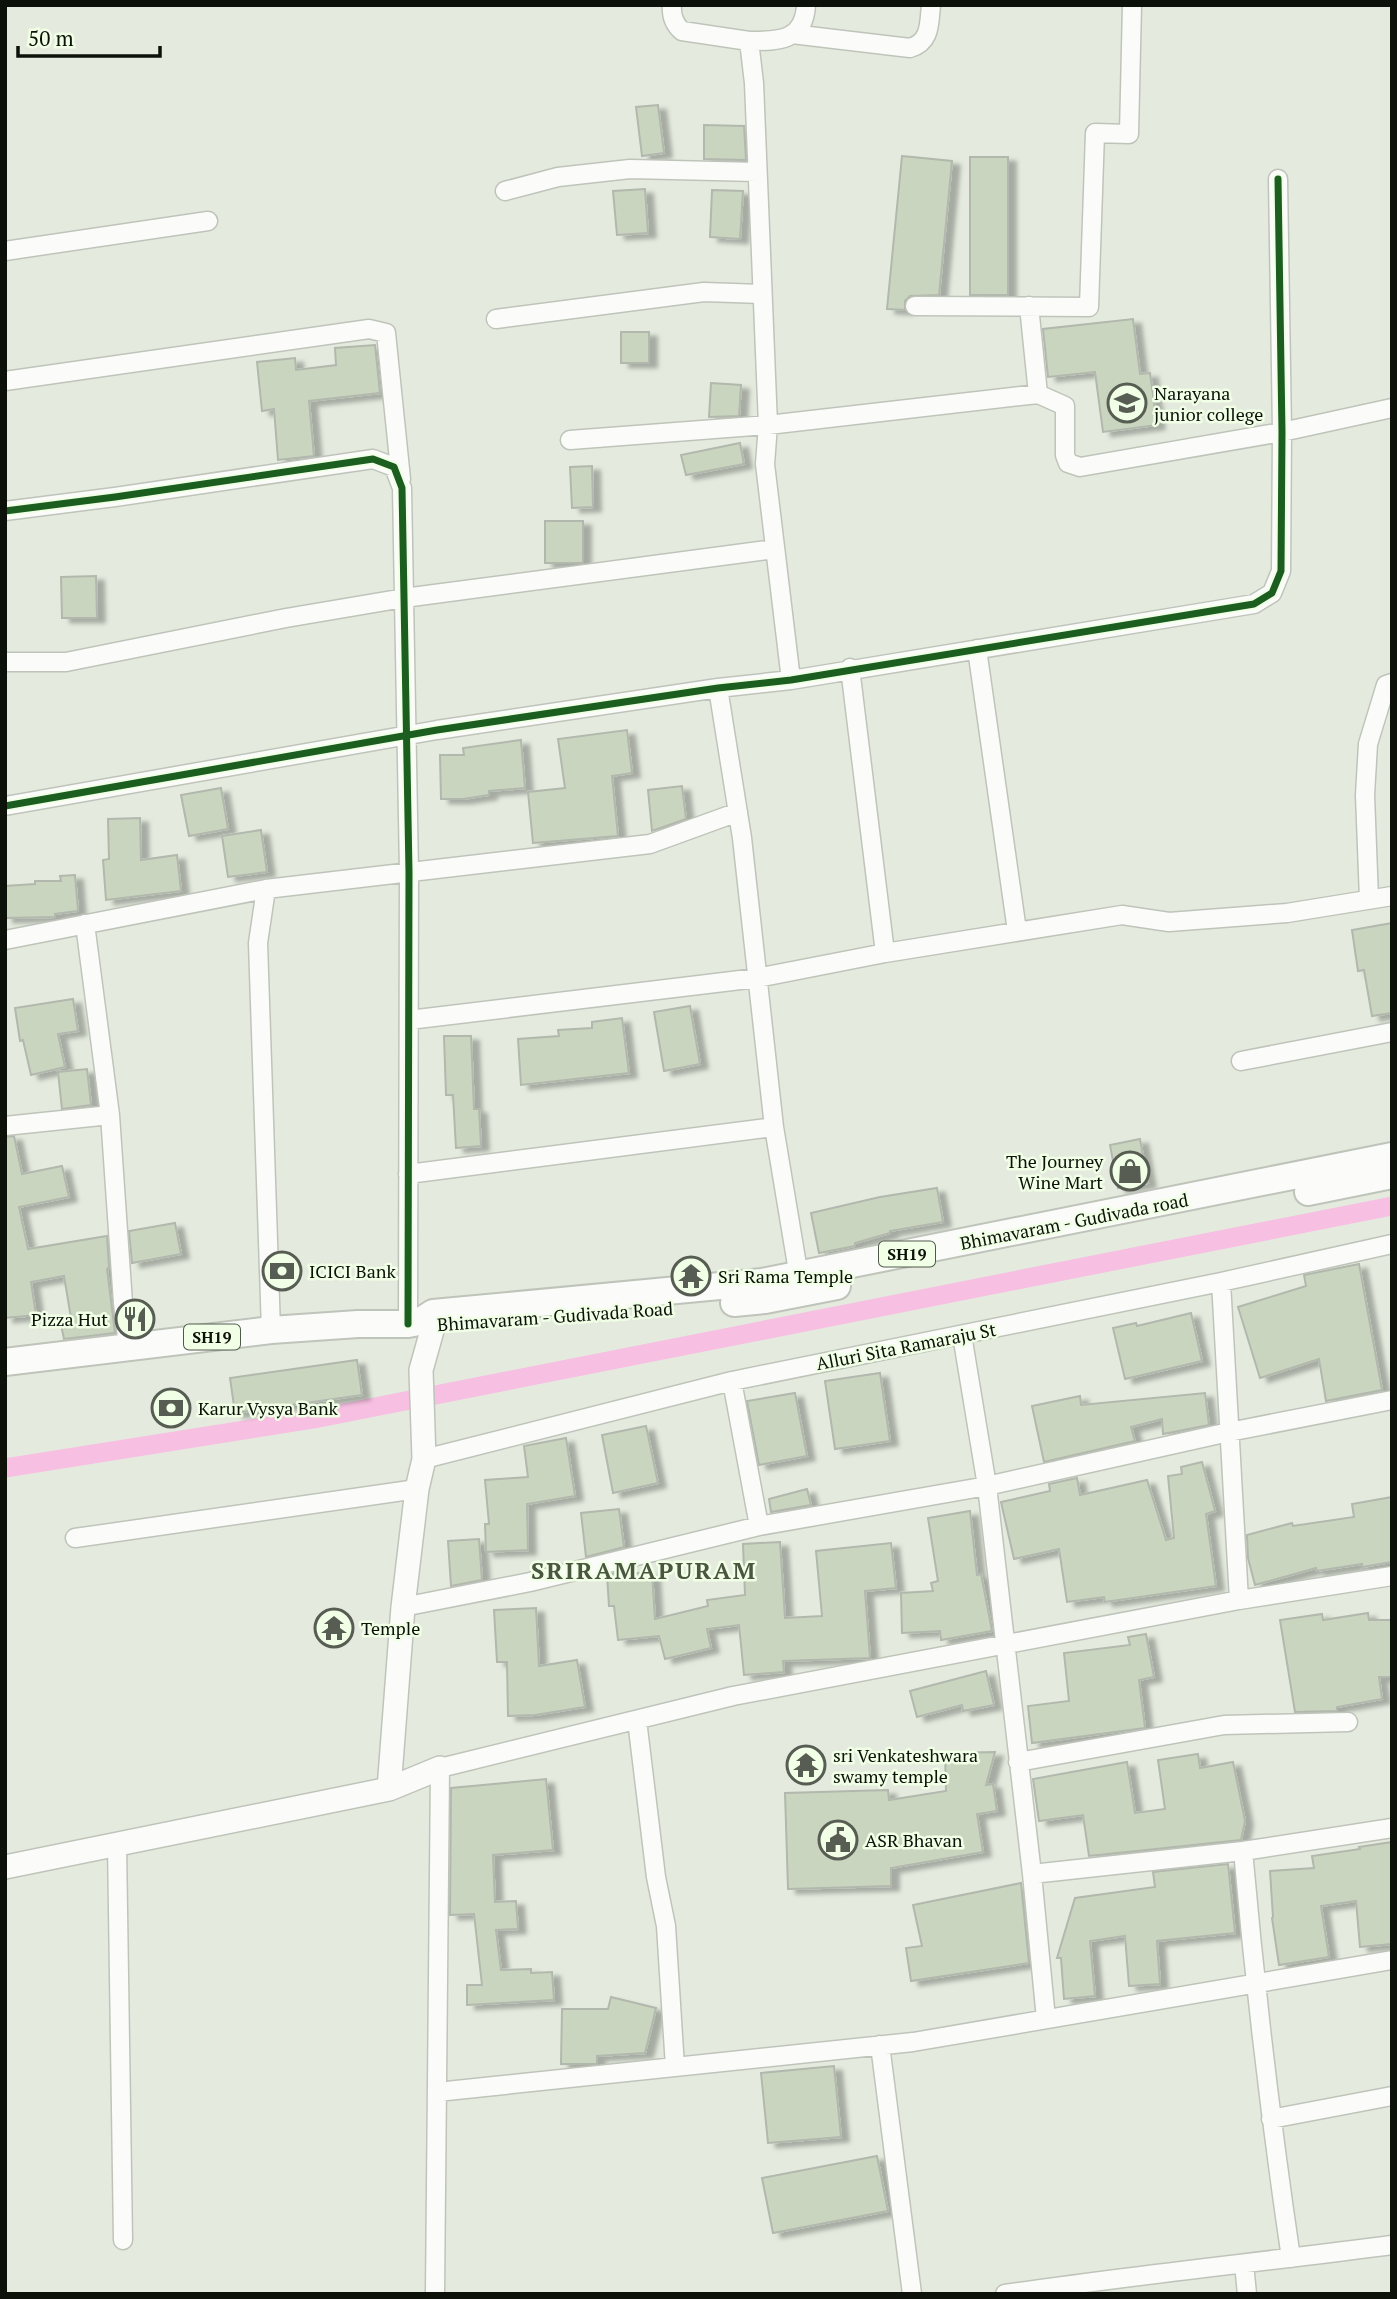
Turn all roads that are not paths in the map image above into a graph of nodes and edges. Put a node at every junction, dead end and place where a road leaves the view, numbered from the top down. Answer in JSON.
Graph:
{"nodes":[{"id":1,"x":672,"y":5,"type":"edge"},
{"id":2,"x":806,"y":5,"type":"edge"},
{"id":3,"x":931,"y":5,"type":"edge"},
{"id":4,"x":1132,"y":5,"type":"edge"},
{"id":5,"x":792,"y":34,"type":"junction"},
{"id":6,"x":749,"y":41,"type":"junction"},
{"id":7,"x":757,"y":172,"type":"junction"},
{"id":8,"x":1278,"y":179,"type":"dead end"},
{"id":9,"x":505,"y":191,"type":"dead end"},
{"id":10,"x":208,"y":221,"type":"dead end"},
{"id":11,"x":5,"y":251,"type":"edge"},
{"id":12,"x":762,"y":294,"type":"junction"},
{"id":13,"x":915,"y":306,"type":"dead end"},
{"id":14,"x":1030,"y":306,"type":"junction"},
{"id":15,"x":496,"y":318,"type":"dead end"},
{"id":16,"x":5,"y":381,"type":"edge"},
{"id":17,"x":1038,"y":394,"type":"junction"},
{"id":18,"x":1392,"y":408,"type":"edge"},
{"id":19,"x":768,"y":425,"type":"junction"},
{"id":20,"x":1282,"y":432,"type":"junction"},
{"id":21,"x":570,"y":440,"type":"dead end"},
{"id":22,"x":402,"y":488,"type":"junction"},
{"id":23,"x":5,"y":511,"type":"edge"},
{"id":24,"x":775,"y":549,"type":"junction"},
{"id":25,"x":404,"y":598,"type":"junction"},
{"id":26,"x":978,"y":649,"type":"junction"},
{"id":27,"x":5,"y":662,"type":"edge"},
{"id":28,"x":850,"y":668,"type":"junction"},
{"id":29,"x":791,"y":680,"type":"junction"},
{"id":30,"x":1392,"y":683,"type":"edge"},
{"id":31,"x":718,"y":688,"type":"junction"},
{"id":32,"x":407,"y":736,"type":"junction"},
{"id":33,"x":5,"y":806,"type":"edge"},
{"id":34,"x":738,"y":812,"type":"junction"},
{"id":35,"x":409,"y":872,"type":"junction"},
{"id":36,"x":266,"y":889,"type":"junction"},
{"id":37,"x":1392,"y":895,"type":"edge"},
{"id":38,"x":1369,"y":900,"type":"junction"},
{"id":39,"x":85,"y":924,"type":"junction"},
{"id":40,"x":1017,"y":931,"type":"junction"},
{"id":41,"x":5,"y":940,"type":"edge"},
{"id":42,"x":885,"y":953,"type":"junction"},
{"id":43,"x":757,"y":978,"type":"junction"},
{"id":44,"x":409,"y":1020,"type":"junction"},
{"id":45,"x":1392,"y":1031,"type":"edge"},
{"id":46,"x":1241,"y":1061,"type":"dead end"},
{"id":47,"x":110,"y":1115,"type":"junction"},
{"id":48,"x":5,"y":1126,"type":"edge"},
{"id":49,"x":774,"y":1127,"type":"junction"},
{"id":50,"x":1392,"y":1156,"type":"edge"},
{"id":51,"x":408,"y":1174,"type":"junction"},
{"id":52,"x":1392,"y":1175,"type":"edge"},
{"id":53,"x":1317,"y":1181,"type":"junction"},
{"id":54,"x":1392,"y":1244,"type":"edge"},
{"id":55,"x":1221,"y":1282,"type":"junction"},
{"id":56,"x":800,"y":1284,"type":"junction"},
{"id":57,"x":423,"y":1321,"type":"junction"},
{"id":58,"x":271,"y":1330,"type":"junction"},
{"id":59,"x":962,"y":1335,"type":"junction"},
{"id":60,"x":128,"y":1346,"type":"junction"},
{"id":61,"x":5,"y":1362,"type":"edge"},
{"id":62,"x":732,"y":1381,"type":"junction"},
{"id":63,"x":1392,"y":1400,"type":"edge"},
{"id":64,"x":1229,"y":1432,"type":"junction"},
{"id":65,"x":424,"y":1459,"type":"junction"},
{"id":66,"x":988,"y":1486,"type":"junction"},
{"id":67,"x":417,"y":1489,"type":"junction"},
{"id":68,"x":759,"y":1526,"type":"junction"},
{"id":69,"x":75,"y":1538,"type":"dead end"},
{"id":70,"x":1392,"y":1576,"type":"edge"},
{"id":71,"x":1239,"y":1600,"type":"junction"},
{"id":72,"x":403,"y":1607,"type":"junction"},
{"id":73,"x":1005,"y":1645,"type":"junction"},
{"id":74,"x":637,"y":1720,"type":"junction"},
{"id":75,"x":1348,"y":1722,"type":"dead end"},
{"id":76,"x":1018,"y":1762,"type":"junction"},
{"id":77,"x":440,"y":1769,"type":"junction"},
{"id":78,"x":371,"y":1792,"type":"junction"},
{"id":79,"x":1392,"y":1828,"type":"edge"},
{"id":80,"x":117,"y":1844,"type":"junction"},
{"id":81,"x":1243,"y":1851,"type":"junction"},
{"id":82,"x":5,"y":1867,"type":"edge"},
{"id":83,"x":1032,"y":1874,"type":"junction"},
{"id":84,"x":1392,"y":1960,"type":"edge"},
{"id":85,"x":1255,"y":1983,"type":"junction"},
{"id":86,"x":1046,"y":2019,"type":"junction"},
{"id":87,"x":880,"y":2045,"type":"junction"},
{"id":88,"x":675,"y":2067,"type":"junction"},
{"id":89,"x":438,"y":2092,"type":"junction"},
{"id":90,"x":1392,"y":2096,"type":"edge"},
{"id":91,"x":1271,"y":2119,"type":"junction"},
{"id":92,"x":123,"y":2240,"type":"dead end"},
{"id":93,"x":1392,"y":2245,"type":"edge"},
{"id":94,"x":1291,"y":2258,"type":"junction"},
{"id":95,"x":1244,"y":2264,"type":"junction"},
{"id":96,"x":435,"y":2294,"type":"edge"},
{"id":97,"x":912,"y":2294,"type":"edge"},
{"id":98,"x":1005,"y":2294,"type":"edge"},
{"id":99,"x":1247,"y":2294,"type":"edge"}],
"edges":[{"from":1,"to":6,"type":"street"},
{"from":2,"to":5,"type":"street"},
{"from":3,"to":5,"type":"street"},
{"from":4,"to":14,"type":"street"},
{"from":5,"to":6,"type":"street"},
{"from":6,"to":7,"type":"street"},
{"from":7,"to":9,"type":"street"},
{"from":7,"to":12,"type":"street"},
{"from":8,"to":20,"type":"street"},
{"from":10,"to":11,"type":"street"},
{"from":12,"to":15,"type":"street"},
{"from":12,"to":19,"type":"street"},
{"from":13,"to":14,"type":"street"},
{"from":14,"to":17,"type":"street"},
{"from":16,"to":22,"type":"street"},
{"from":17,"to":19,"type":"street"},
{"from":17,"to":20,"type":"street"},
{"from":18,"to":20,"type":"street"},
{"from":19,"to":21,"type":"street"},
{"from":19,"to":24,"type":"street"},
{"from":20,"to":26,"type":"street"},
{"from":22,"to":23,"type":"street"},
{"from":22,"to":25,"type":"street"},
{"from":24,"to":25,"type":"street"},
{"from":24,"to":29,"type":"street"},
{"from":25,"to":27,"type":"street"},
{"from":25,"to":32,"type":"street"},
{"from":26,"to":28,"type":"street"},
{"from":26,"to":40,"type":"street"},
{"from":28,"to":29,"type":"street"},
{"from":28,"to":42,"type":"street"},
{"from":29,"to":31,"type":"street"},
{"from":30,"to":38,"type":"street"},
{"from":31,"to":32,"type":"street"},
{"from":31,"to":34,"type":"street"},
{"from":32,"to":33,"type":"street"},
{"from":32,"to":35,"type":"street"},
{"from":34,"to":35,"type":"street"},
{"from":34,"to":43,"type":"street"},
{"from":35,"to":36,"type":"street"},
{"from":35,"to":44,"type":"street"},
{"from":36,"to":39,"type":"street"},
{"from":36,"to":58,"type":"street"},
{"from":37,"to":38,"type":"street"},
{"from":38,"to":40,"type":"street"},
{"from":39,"to":41,"type":"street"},
{"from":39,"to":47,"type":"street"},
{"from":40,"to":42,"type":"street"},
{"from":42,"to":43,"type":"street"},
{"from":43,"to":44,"type":"street"},
{"from":43,"to":49,"type":"street"},
{"from":44,"to":51,"type":"street"},
{"from":45,"to":46,"type":"street"},
{"from":47,"to":48,"type":"street"},
{"from":47,"to":60,"type":"street"},
{"from":49,"to":51,"type":"street"},
{"from":49,"to":56,"type":"street"},
{"from":50,"to":53,"type":"main road","name":"Bhimavaram - Gudivada road","number":"SH19"},
{"from":51,"to":57,"type":"street"},
{"from":52,"to":53,"type":"main road","number":"SH19"},
{"from":53,"to":56,"type":"main road","name":"Bhimavaram - Gudivada road","number":"SH19"},
{"from":54,"to":55,"type":"street","name":"Alluri Sita Ramaraju St"},
{"from":55,"to":59,"type":"street","name":"Alluri Sita Ramaraju St"},
{"from":55,"to":64,"type":"street"},
{"from":56,"to":57,"type":"main road","name":"Bhimavaram - Gudivada road","number":"SH19"},
{"from":57,"to":58,"type":"main road","name":"Bhimavaram - Gudivada road","number":"SH19"},
{"from":57,"to":65,"type":"main road"},
{"from":58,"to":60,"type":"main road","name":"Bhimavaram - Gudivada road","number":"SH19"},
{"from":59,"to":62,"type":"street","name":"Alluri Sita Ramaraju St"},
{"from":59,"to":66,"type":"street"},
{"from":60,"to":61,"type":"main road","name":"Bhimavaram - Gudivada road","number":"SH19"},
{"from":62,"to":65,"type":"street","name":"Alluri Sita Ramaraju St"},
{"from":62,"to":68,"type":"street"},
{"from":63,"to":64,"type":"street"},
{"from":64,"to":66,"type":"street"},
{"from":64,"to":71,"type":"street"},
{"from":65,"to":67,"type":"main road"},
{"from":66,"to":68,"type":"street"},
{"from":66,"to":73,"type":"street"},
{"from":67,"to":69,"type":"street"},
{"from":67,"to":72,"type":"main road"},
{"from":68,"to":72,"type":"street"},
{"from":70,"to":71,"type":"street"},
{"from":71,"to":73,"type":"street"},
{"from":72,"to":78,"type":"main road"},
{"from":73,"to":74,"type":"street"},
{"from":73,"to":76,"type":"street"},
{"from":74,"to":77,"type":"street"},
{"from":74,"to":88,"type":"street"},
{"from":75,"to":76,"type":"street"},
{"from":76,"to":83,"type":"street"},
{"from":77,"to":78,"type":"main road"},
{"from":77,"to":89,"type":"street"},
{"from":78,"to":80,"type":"main road"},
{"from":79,"to":81,"type":"street"},
{"from":80,"to":82,"type":"main road"},
{"from":80,"to":92,"type":"street"},
{"from":81,"to":83,"type":"street"},
{"from":81,"to":85,"type":"street"},
{"from":83,"to":86,"type":"street"},
{"from":84,"to":85,"type":"street"},
{"from":85,"to":86,"type":"street"},
{"from":85,"to":91,"type":"street"},
{"from":86,"to":87,"type":"street"},
{"from":87,"to":88,"type":"street"},
{"from":87,"to":97,"type":"street"},
{"from":88,"to":89,"type":"street"},
{"from":89,"to":96,"type":"street"},
{"from":90,"to":91,"type":"street"},
{"from":91,"to":94,"type":"street"},
{"from":93,"to":94,"type":"street"},
{"from":94,"to":95,"type":"street"},
{"from":95,"to":98,"type":"street"},
{"from":95,"to":99,"type":"street"}]}
